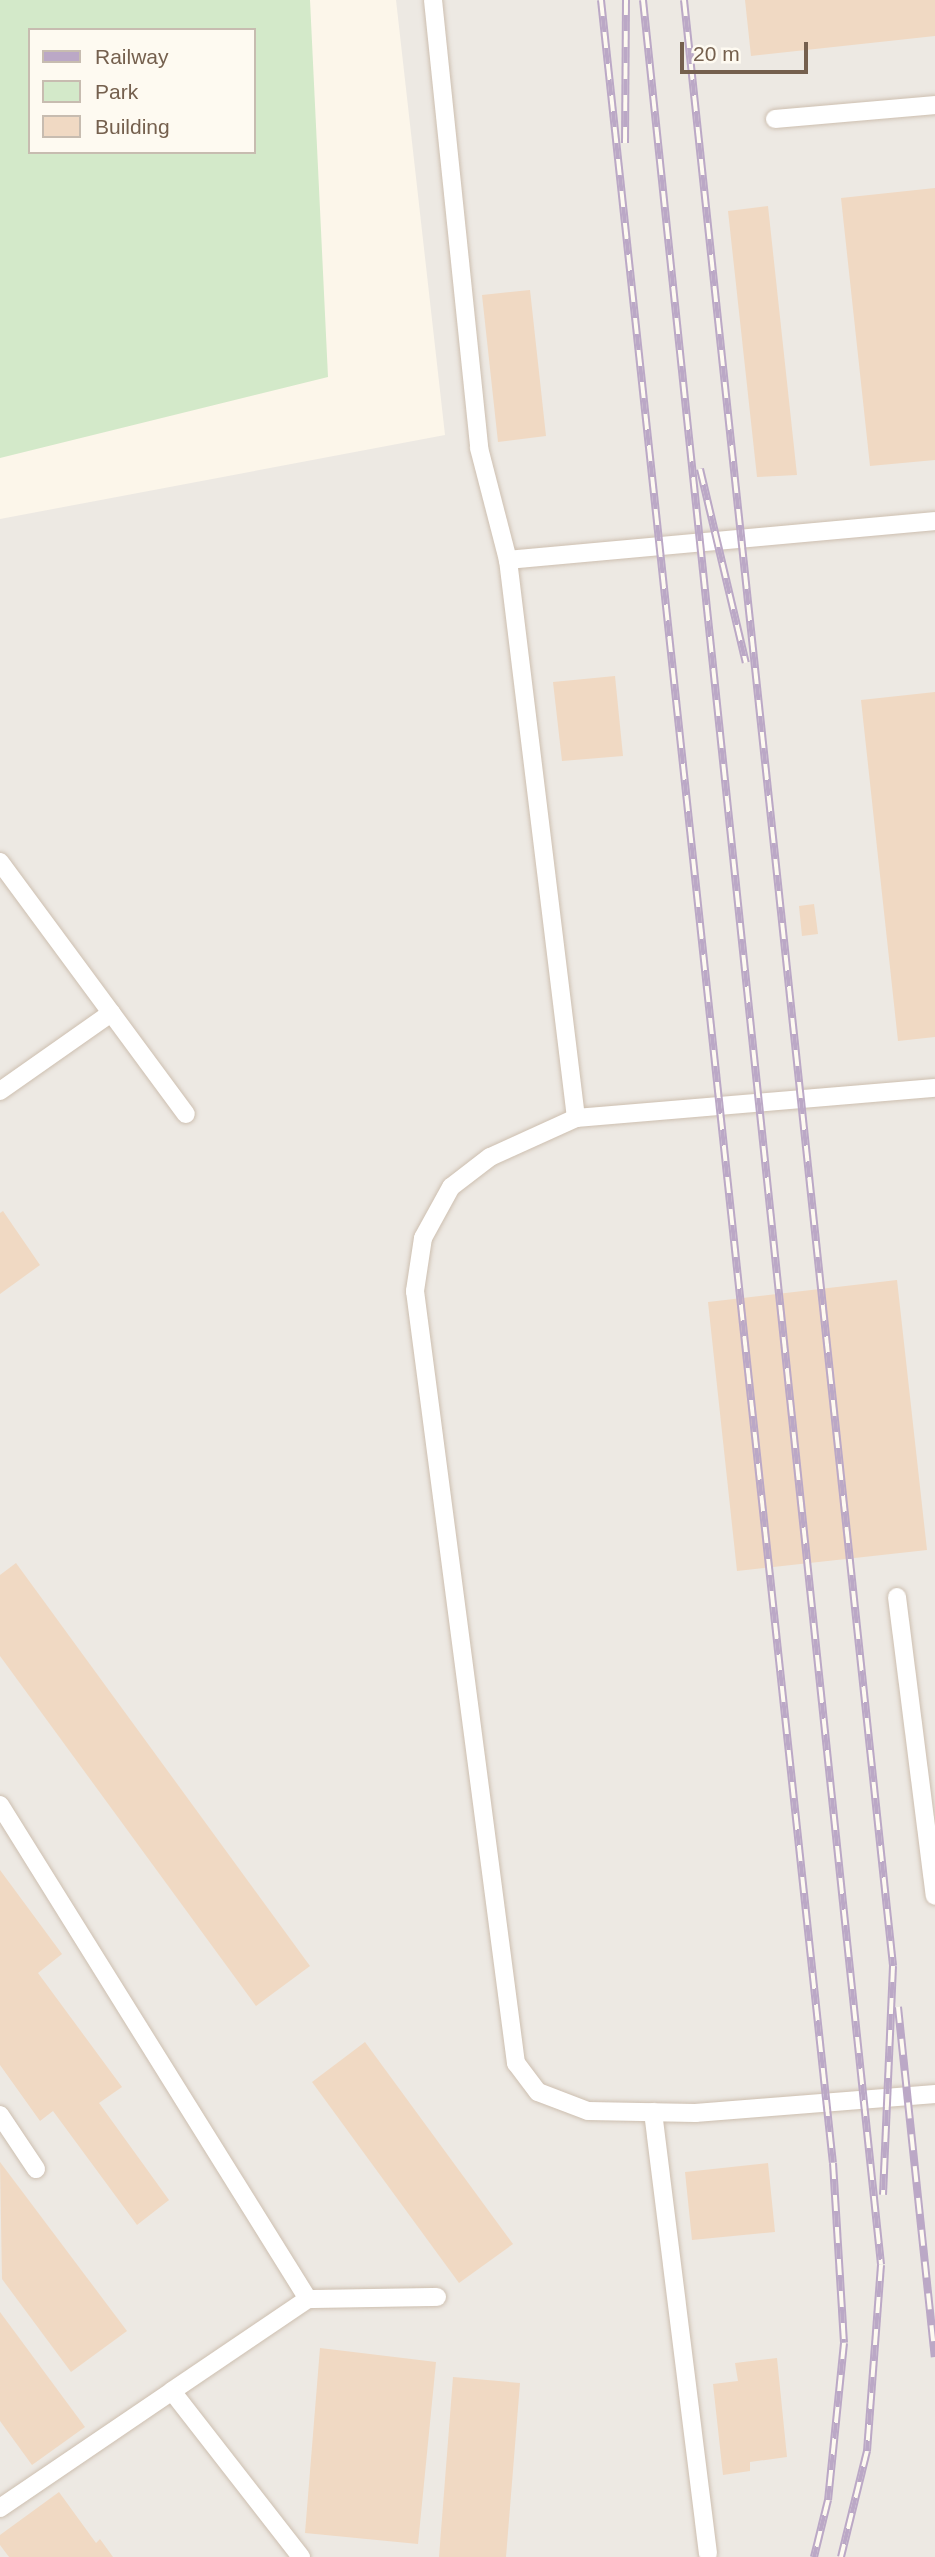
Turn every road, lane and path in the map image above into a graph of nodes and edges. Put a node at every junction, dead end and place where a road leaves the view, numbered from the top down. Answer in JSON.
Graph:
{"nodes":[{"id":1,"x":433,"y":0,"type":"edge"},
{"id":2,"x":935,"y":105,"type":"edge"},
{"id":3,"x":775,"y":119,"type":"dead end"},
{"id":4,"x":935,"y":521,"type":"edge"},
{"id":5,"x":508,"y":560,"type":"junction"},
{"id":6,"x":0,"y":862,"type":"edge"},
{"id":7,"x":111,"y":1013,"type":"junction"},
{"id":8,"x":935,"y":1088,"type":"edge"},
{"id":9,"x":0,"y":1091,"type":"edge"},
{"id":10,"x":186,"y":1114,"type":"dead end"},
{"id":11,"x":576,"y":1118,"type":"junction"},
{"id":12,"x":897,"y":1597,"type":"dead end"},
{"id":13,"x":0,"y":1805,"type":"edge"},
{"id":14,"x":935,"y":1896,"type":"edge"},
{"id":15,"x":935,"y":2094,"type":"edge"},
{"id":16,"x":653,"y":2112,"type":"junction"},
{"id":17,"x":0,"y":2115,"type":"edge"},
{"id":18,"x":36,"y":2169,"type":"dead end"},
{"id":19,"x":437,"y":2297,"type":"dead end"},
{"id":20,"x":308,"y":2299,"type":"junction"},
{"id":21,"x":172,"y":2391,"type":"junction"},
{"id":22,"x":0,"y":2508,"type":"edge"},
{"id":23,"x":708,"y":2554,"type":"dead end"},
{"id":24,"x":301,"y":2557,"type":"edge"}],
"edges":[{"from":1,"to":5,"type":"lane"},
{"from":2,"to":3,"type":"lane"},
{"from":4,"to":5,"type":"lane"},
{"from":5,"to":11,"type":"lane"},
{"from":6,"to":7,"type":"lane"},
{"from":7,"to":9,"type":"lane"},
{"from":7,"to":10,"type":"lane"},
{"from":8,"to":11,"type":"lane"},
{"from":11,"to":16,"type":"lane"},
{"from":12,"to":14,"type":"lane"},
{"from":13,"to":20,"type":"lane"},
{"from":15,"to":16,"type":"lane"},
{"from":16,"to":23,"type":"lane"},
{"from":17,"to":18,"type":"lane"},
{"from":19,"to":20,"type":"lane"},
{"from":20,"to":21,"type":"lane"},
{"from":21,"to":22,"type":"lane"},
{"from":21,"to":24,"type":"lane"}]}
